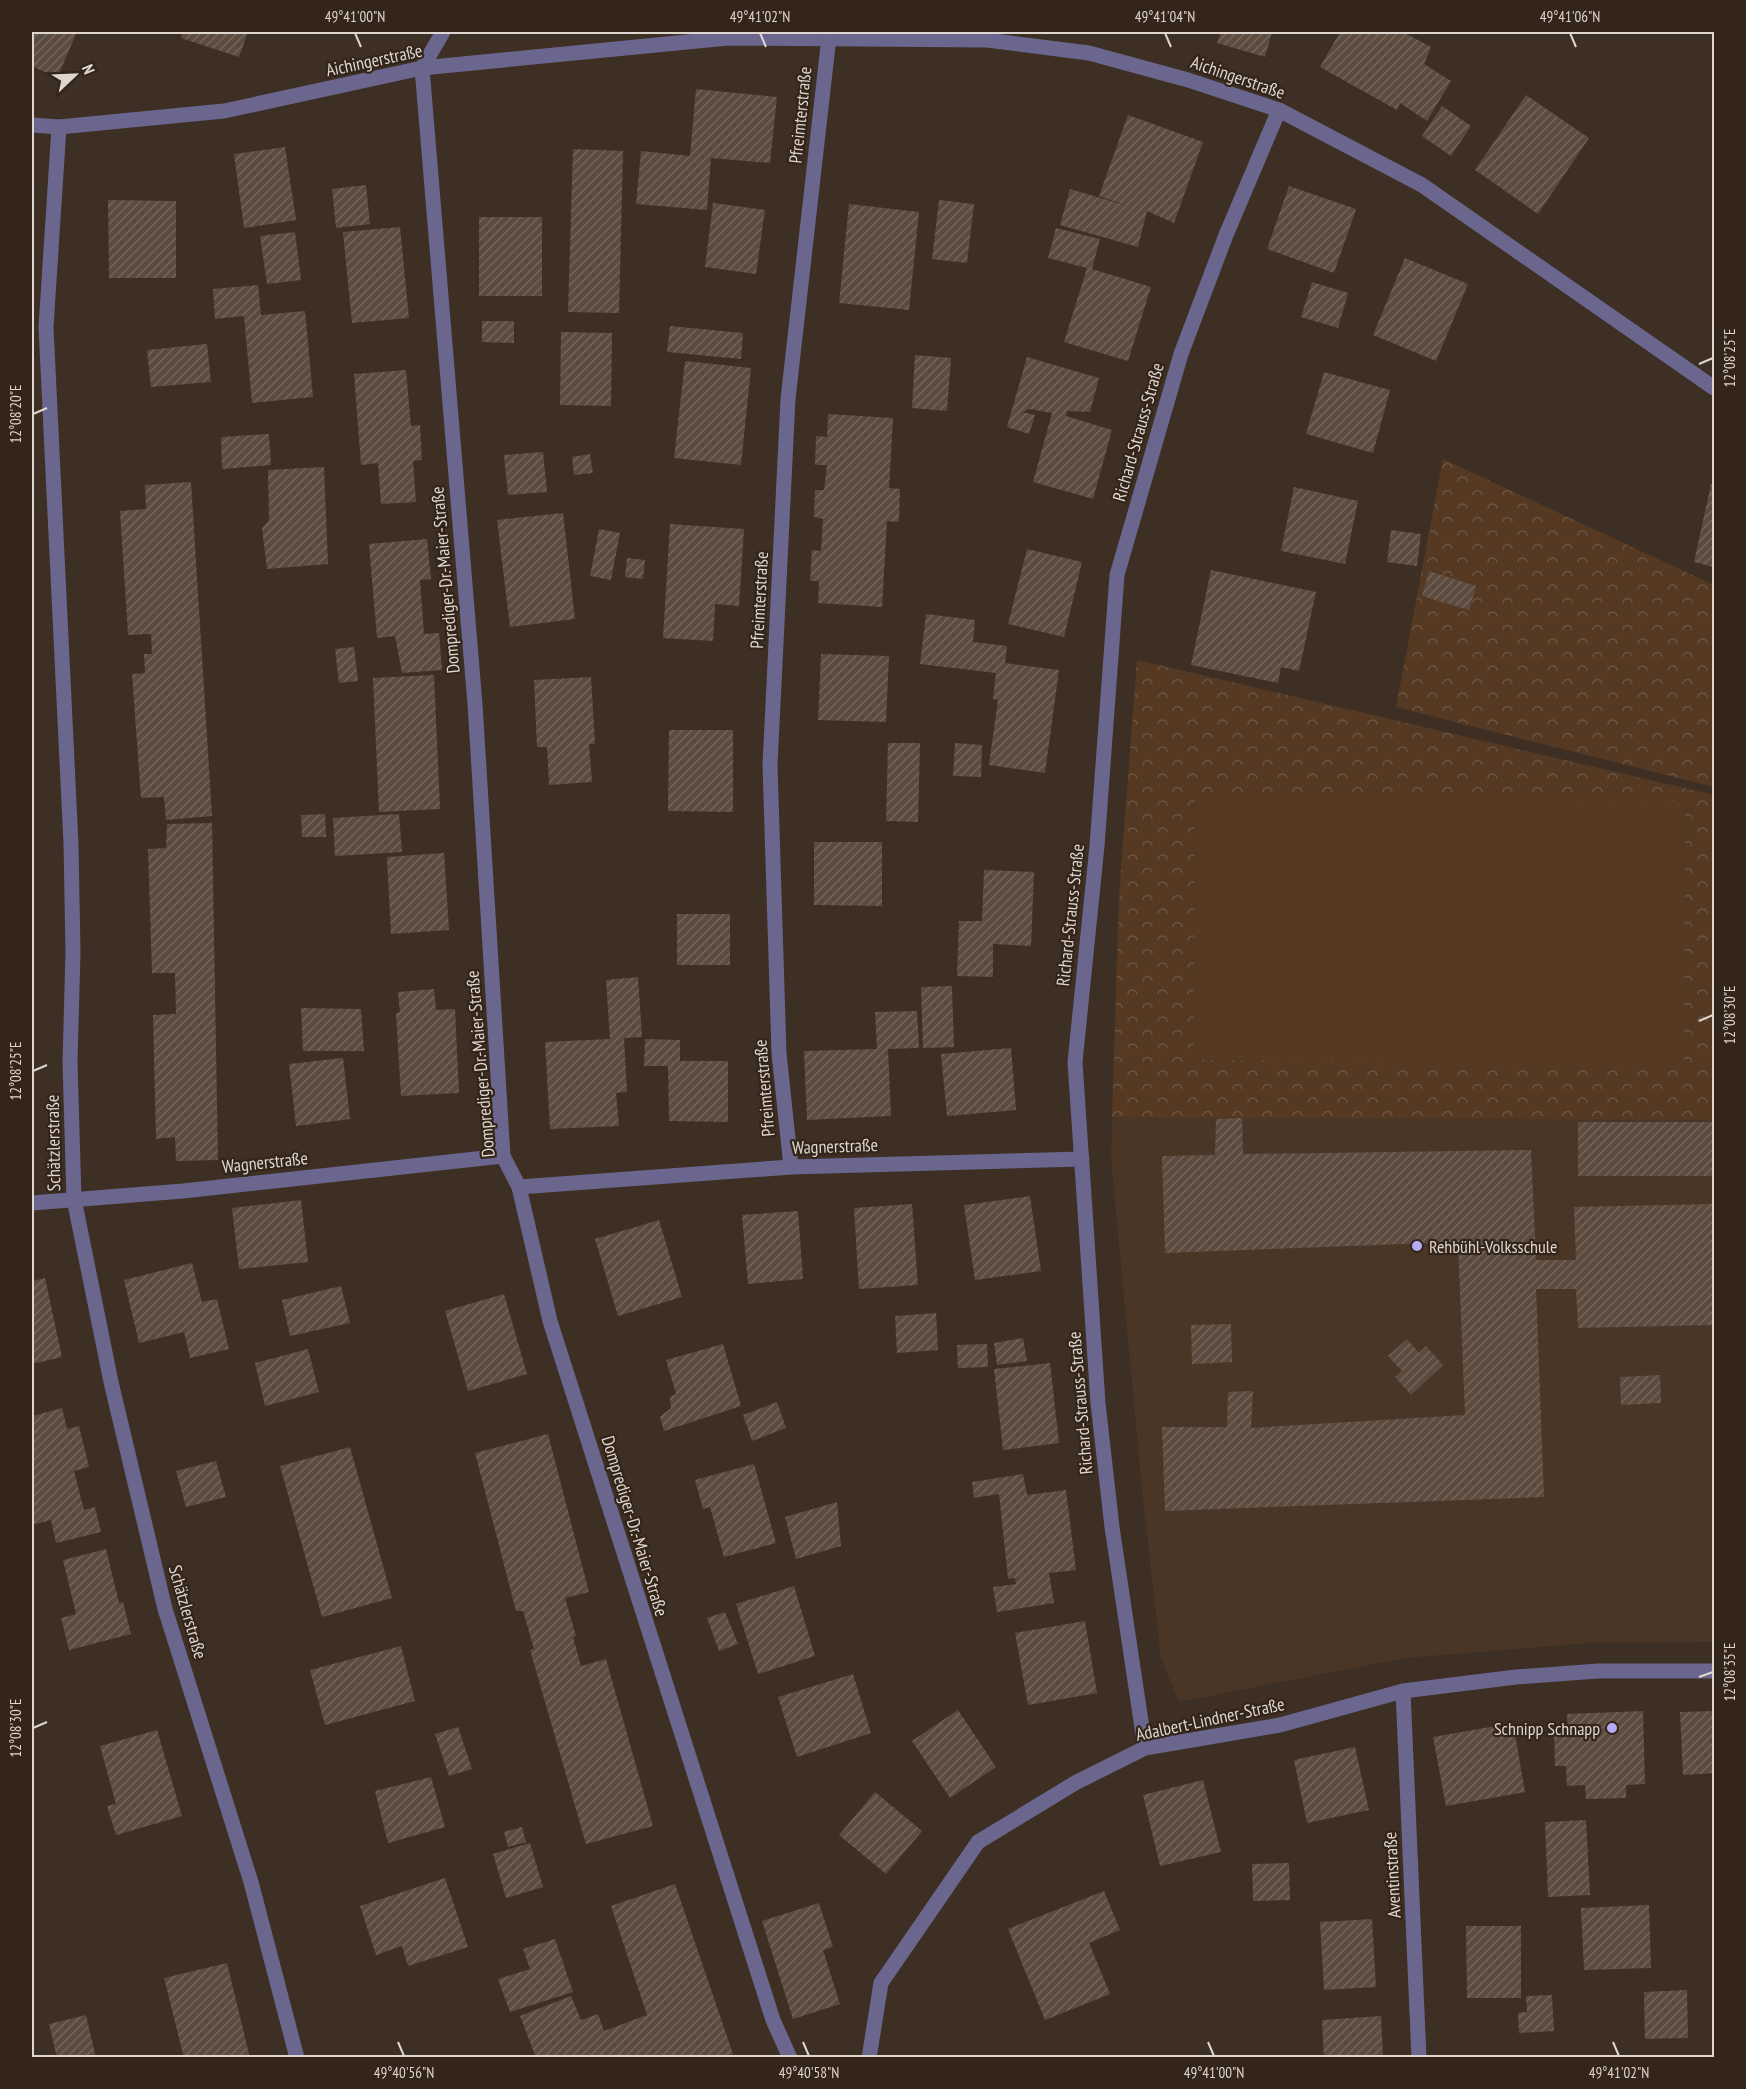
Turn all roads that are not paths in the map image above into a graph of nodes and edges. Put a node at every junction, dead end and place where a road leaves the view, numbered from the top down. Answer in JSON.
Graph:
{"nodes":[{"id":1,"x":443,"y":32,"type":"edge"},
{"id":2,"x":829,"y":37,"type":"junction"},
{"id":3,"x":422,"y":68,"type":"junction"},
{"id":4,"x":1279,"y":110,"type":"junction"},
{"id":5,"x":32,"y":125,"type":"edge"},
{"id":6,"x":59,"y":127,"type":"junction"},
{"id":7,"x":1714,"y":388,"type":"edge"},
{"id":8,"x":503,"y":1156,"type":"junction"},
{"id":9,"x":1082,"y":1159,"type":"junction"},
{"id":10,"x":791,"y":1167,"type":"junction"},
{"id":11,"x":519,"y":1187,"type":"junction"},
{"id":12,"x":74,"y":1198,"type":"junction"},
{"id":13,"x":32,"y":1203,"type":"edge"},
{"id":14,"x":1714,"y":1671,"type":"edge"},
{"id":15,"x":1403,"y":1691,"type":"junction"},
{"id":16,"x":1145,"y":1748,"type":"junction"},
{"id":17,"x":297,"y":2058,"type":"edge"},
{"id":18,"x":790,"y":2058,"type":"edge"},
{"id":19,"x":869,"y":2058,"type":"edge"},
{"id":20,"x":1419,"y":2058,"type":"edge"}],
"edges":[{"from":1,"to":3,"type":"street"},
{"from":2,"to":3,"type":"street","name":"Aichingerstraße"},
{"from":2,"to":4,"type":"street","name":"Aichingerstraße"},
{"from":2,"to":10,"type":"street","name":"Pfreimterstraße"},
{"from":3,"to":6,"type":"street","name":"Aichingerstraße"},
{"from":3,"to":8,"type":"street","name":"Domprediger-Dr.-Maier-Straße"},
{"from":4,"to":7,"type":"street","name":"Aichingerstraße"},
{"from":4,"to":9,"type":"street","name":"Richard-Strauss-Straße"},
{"from":5,"to":6,"type":"street","name":"Aichingerstraße"},
{"from":6,"to":12,"type":"street","name":"Schätzlerstraße"},
{"from":8,"to":11,"type":"street","name":"Domprediger-Dr.-Maier-Straße"},
{"from":8,"to":12,"type":"street","name":"Wagnerstraße"},
{"from":9,"to":10,"type":"street","name":"Wagnerstraße"},
{"from":9,"to":16,"type":"street","name":"Richard-Strauss-Straße"},
{"from":10,"to":11,"type":"street","name":"Wagnerstraße"},
{"from":11,"to":18,"type":"street","name":"Domprediger-Dr.-Maier-Straße"},
{"from":12,"to":13,"type":"street","name":"Wagnerstraße"},
{"from":12,"to":17,"type":"street","name":"Schätzlerstraße"},
{"from":14,"to":15,"type":"street","name":"Adalbert-Lindner-Straße"},
{"from":15,"to":16,"type":"street","name":"Adalbert-Lindner-Straße"},
{"from":15,"to":20,"type":"street","name":"Aventinstraße"},
{"from":16,"to":19,"type":"street","name":"Adalbert-Lindner-Straße"}]}
